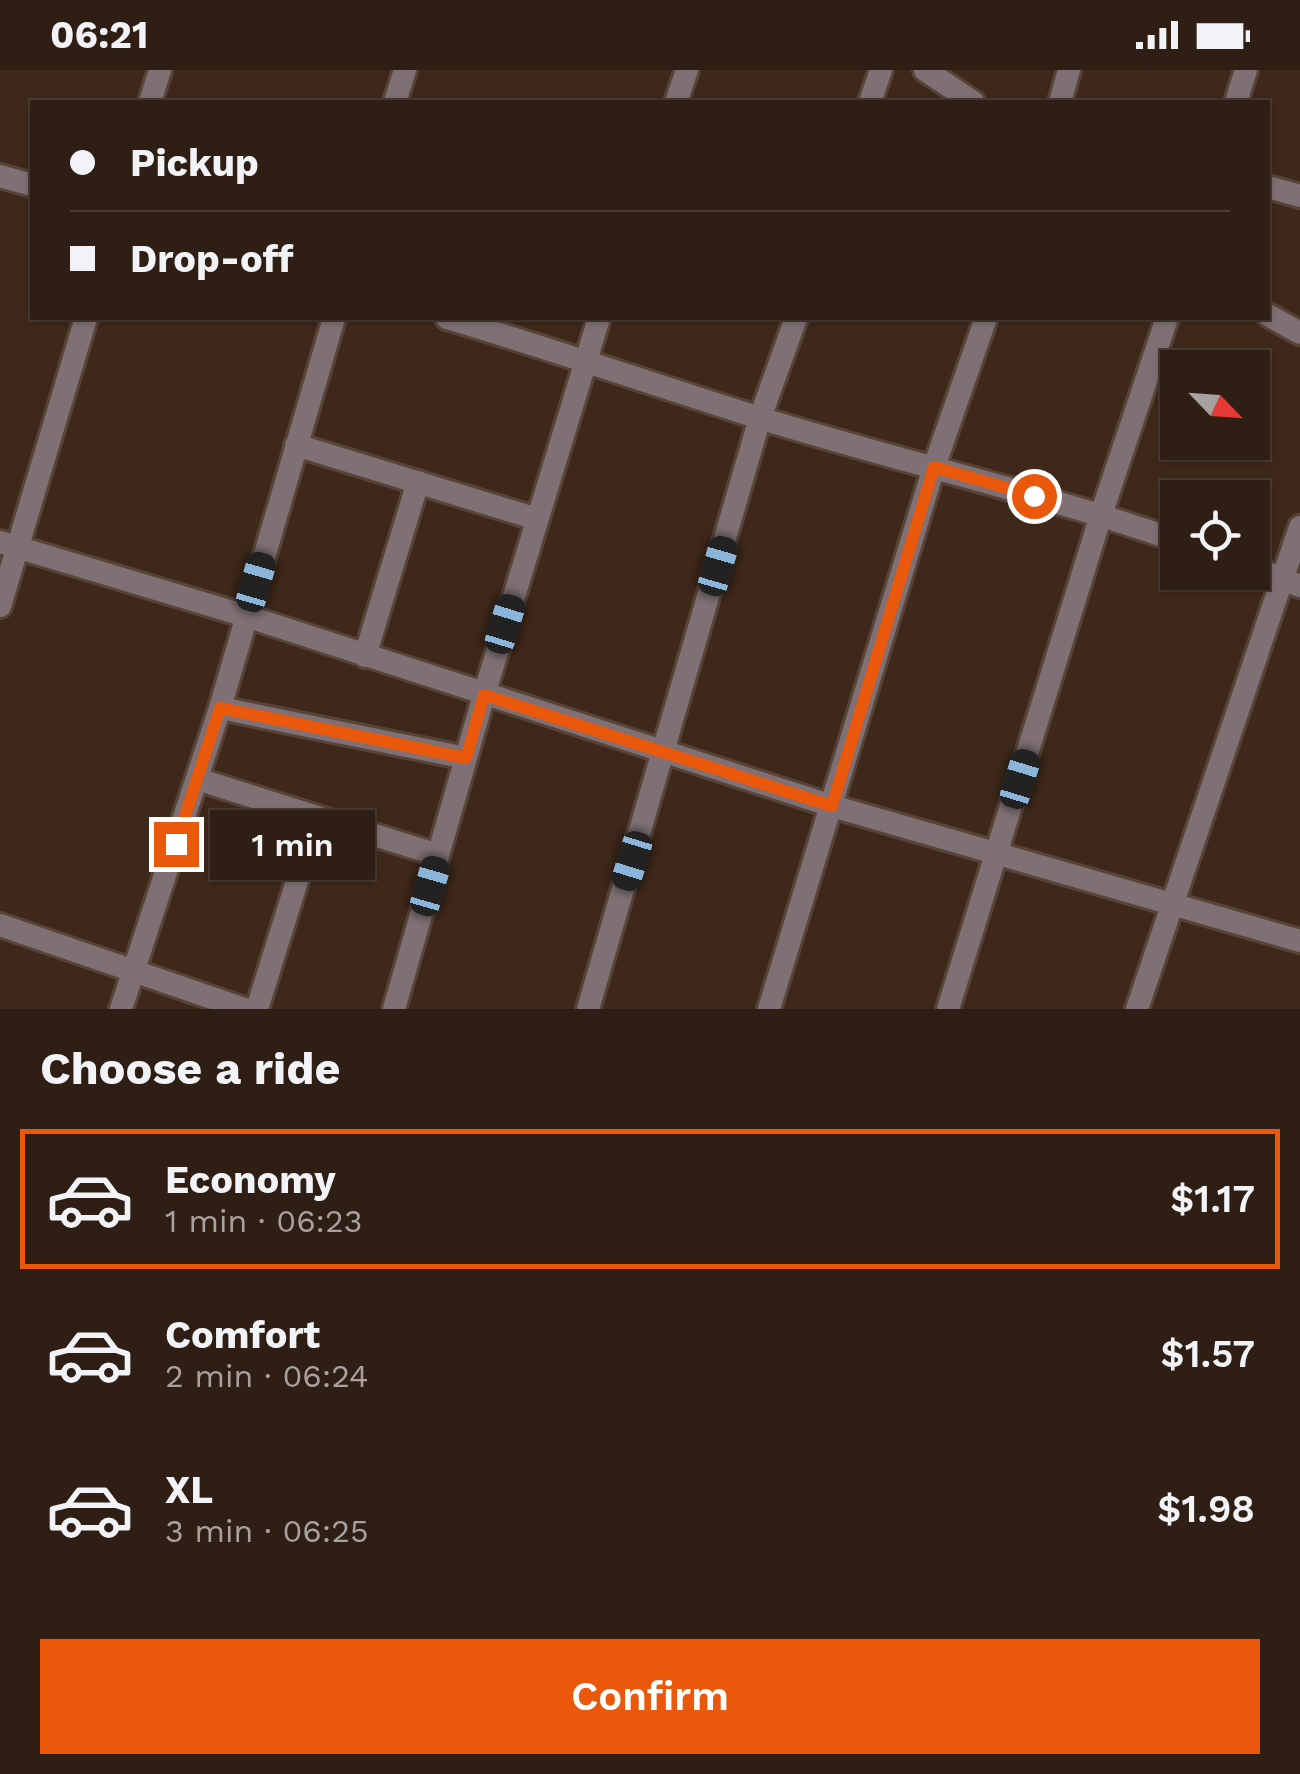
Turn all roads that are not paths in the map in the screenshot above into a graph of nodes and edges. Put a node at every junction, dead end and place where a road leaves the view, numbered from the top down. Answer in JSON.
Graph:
{"nodes":[{"id":1,"x":160,"y":70,"type":"edge"},
{"id":2,"x":405,"y":70,"type":"edge"},
{"id":3,"x":687,"y":70,"type":"edge"},
{"id":4,"x":881,"y":70,"type":"edge"},
{"id":5,"x":925,"y":70,"type":"edge"},
{"id":6,"x":1069,"y":70,"type":"edge"},
{"id":7,"x":1246,"y":70,"type":"edge"},
{"id":8,"x":153,"y":100,"type":"edge"},
{"id":9,"x":396,"y":100,"type":"edge"},
{"id":10,"x":677,"y":100,"type":"edge"},
{"id":11,"x":871,"y":100,"type":"edge"},
{"id":12,"x":970,"y":100,"type":"edge"},
{"id":13,"x":1061,"y":100,"type":"edge"},
{"id":14,"x":1237,"y":100,"type":"edge"},
{"id":15,"x":0,"y":176,"type":"edge"},
{"id":16,"x":30,"y":184,"type":"edge"},
{"id":17,"x":1270,"y":188,"type":"edge"},
{"id":18,"x":1300,"y":196,"type":"edge"},
{"id":19,"x":1270,"y":316,"type":"edge"},
{"id":20,"x":85,"y":320,"type":"edge"},
{"id":21,"x":333,"y":320,"type":"edge"},
{"id":22,"x":598,"y":320,"type":"edge"},
{"id":23,"x":795,"y":320,"type":"edge"},
{"id":24,"x":985,"y":320,"type":"edge"},
{"id":25,"x":1166,"y":320,"type":"edge"},
{"id":26,"x":473,"y":321,"type":"edge"},
{"id":27,"x":1300,"y":332,"type":"edge"},
{"id":28,"x":584,"y":358,"type":"junction"},
{"id":29,"x":760,"y":418,"type":"junction"},
{"id":30,"x":296,"y":445,"type":"junction"},
{"id":31,"x":934,"y":467,"type":"junction"},
{"id":32,"x":418,"y":482,"type":"junction"},
{"id":33,"x":1101,"y":515,"type":"junction"},
{"id":34,"x":536,"y":518,"type":"junction"},
{"id":35,"x":1300,"y":527,"type":"edge"},
{"id":36,"x":1160,"y":535,"type":"edge"},
{"id":37,"x":9,"y":545,"type":"edge"},
{"id":38,"x":1291,"y":582,"type":"edge"},
{"id":39,"x":0,"y":606,"type":"edge"},
{"id":40,"x":246,"y":616,"type":"junction"},
{"id":41,"x":365,"y":656,"type":"junction"},
{"id":42,"x":484,"y":695,"type":"junction"},
{"id":43,"x":220,"y":708,"type":"junction"},
{"id":44,"x":665,"y":750,"type":"junction"},
{"id":45,"x":466,"y":758,"type":"junction"},
{"id":46,"x":197,"y":780,"type":"junction"},
{"id":47,"x":832,"y":806,"type":"junction"},
{"id":48,"x":317,"y":817,"type":"junction"},
{"id":49,"x":997,"y":854,"type":"junction"},
{"id":50,"x":438,"y":855,"type":"junction"},
{"id":51,"x":1171,"y":904,"type":"junction"},
{"id":52,"x":0,"y":925,"type":"edge"},
{"id":53,"x":1300,"y":941,"type":"edge"},
{"id":54,"x":134,"y":972,"type":"junction"},
{"id":55,"x":121,"y":1009,"type":"edge"},
{"id":56,"x":244,"y":1009,"type":"edge"},
{"id":57,"x":258,"y":1009,"type":"edge"},
{"id":58,"x":394,"y":1009,"type":"edge"},
{"id":59,"x":588,"y":1009,"type":"edge"},
{"id":60,"x":769,"y":1009,"type":"edge"},
{"id":61,"x":948,"y":1009,"type":"edge"},
{"id":62,"x":1137,"y":1009,"type":"edge"}],
"edges":[{"from":1,"to":8,"type":"street"},
{"from":2,"to":9,"type":"street"},
{"from":3,"to":10,"type":"street"},
{"from":4,"to":11,"type":"street"},
{"from":5,"to":12,"type":"street"},
{"from":6,"to":13,"type":"street"},
{"from":7,"to":14,"type":"street"},
{"from":15,"to":16,"type":"street"},
{"from":17,"to":18,"type":"street"},
{"from":19,"to":27,"type":"street"},
{"from":20,"to":37,"type":"street"},
{"from":21,"to":30,"type":"street"},
{"from":22,"to":28,"type":"street"},
{"from":23,"to":29,"type":"street"},
{"from":24,"to":31,"type":"street"},
{"from":25,"to":33,"type":"street"},
{"from":26,"to":28,"type":"street"},
{"from":28,"to":29,"type":"street"},
{"from":28,"to":34,"type":"street"},
{"from":29,"to":31,"type":"street"},
{"from":29,"to":44,"type":"street"},
{"from":30,"to":32,"type":"street"},
{"from":30,"to":40,"type":"street"},
{"from":31,"to":33,"type":"street"},
{"from":31,"to":47,"type":"street"},
{"from":32,"to":34,"type":"street"},
{"from":32,"to":41,"type":"street"},
{"from":33,"to":36,"type":"street"},
{"from":33,"to":49,"type":"street"},
{"from":34,"to":42,"type":"street"},
{"from":35,"to":38,"type":"street"},
{"from":37,"to":39,"type":"street"},
{"from":37,"to":40,"type":"street"},
{"from":38,"to":51,"type":"street"},
{"from":40,"to":41,"type":"street"},
{"from":40,"to":43,"type":"street"},
{"from":41,"to":42,"type":"street"},
{"from":42,"to":44,"type":"street"},
{"from":42,"to":45,"type":"street"},
{"from":43,"to":45,"type":"street"},
{"from":43,"to":46,"type":"street"},
{"from":44,"to":47,"type":"street"},
{"from":44,"to":59,"type":"street"},
{"from":45,"to":50,"type":"street"},
{"from":46,"to":48,"type":"street"},
{"from":46,"to":54,"type":"street"},
{"from":47,"to":49,"type":"street"},
{"from":47,"to":60,"type":"street"},
{"from":48,"to":50,"type":"street"},
{"from":48,"to":57,"type":"street"},
{"from":49,"to":51,"type":"street"},
{"from":49,"to":61,"type":"street"},
{"from":50,"to":58,"type":"street"},
{"from":51,"to":53,"type":"street"},
{"from":51,"to":62,"type":"street"},
{"from":52,"to":54,"type":"street"},
{"from":54,"to":55,"type":"street"},
{"from":54,"to":56,"type":"street"}]}
